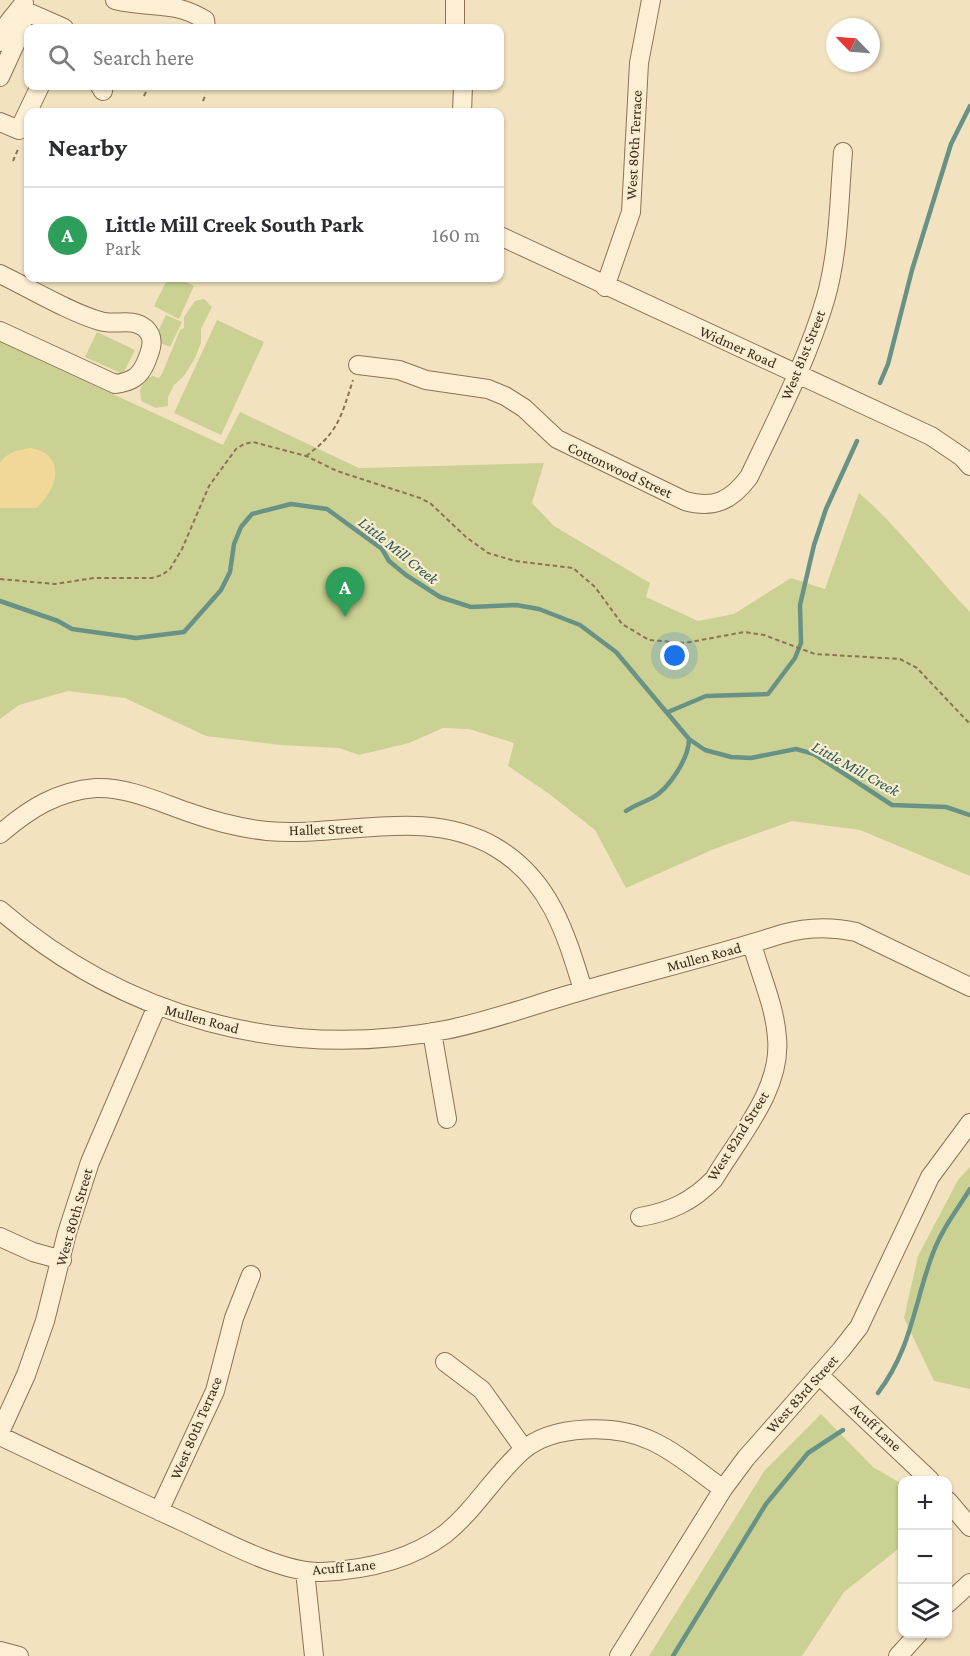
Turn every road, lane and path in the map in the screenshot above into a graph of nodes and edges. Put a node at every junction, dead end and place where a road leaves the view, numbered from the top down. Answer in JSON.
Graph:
{"nodes":[{"id":1,"x":115,"y":0,"type":"edge"},
{"id":2,"x":454,"y":0,"type":"edge"},
{"id":3,"x":651,"y":0,"type":"edge"},
{"id":4,"x":23,"y":4,"type":"edge"},
{"id":5,"x":57,"y":24,"type":"edge"},
{"id":6,"x":206,"y":24,"type":"edge"},
{"id":7,"x":455,"y":24,"type":"edge"},
{"id":8,"x":0,"y":42,"type":"edge"},
{"id":9,"x":0,"y":77,"type":"edge"},
{"id":10,"x":38,"y":90,"type":"edge"},
{"id":11,"x":147,"y":90,"type":"edge"},
{"id":12,"x":463,"y":90,"type":"edge"},
{"id":13,"x":206,"y":94,"type":"dead end"},
{"id":14,"x":144,"y":96,"type":"dead end"},
{"id":15,"x":203,"y":101,"type":"dead end"},
{"id":16,"x":30,"y":108,"type":"edge"},
{"id":17,"x":462,"y":108,"type":"edge"},
{"id":18,"x":24,"y":120,"type":"edge"},
{"id":19,"x":0,"y":122,"type":"edge"},
{"id":20,"x":21,"y":142,"type":"dead end"},
{"id":21,"x":843,"y":152,"type":"dead end"},
{"id":22,"x":13,"y":161,"type":"dead end"},
{"id":23,"x":504,"y":238,"type":"edge"},
{"id":24,"x":0,"y":274,"type":"edge"},
{"id":25,"x":605,"y":287,"type":"junction"},
{"id":26,"x":0,"y":331,"type":"edge"},
{"id":27,"x":358,"y":365,"type":"joint"},
{"id":28,"x":797,"y":374,"type":"junction"},
{"id":29,"x":306,"y":456,"type":"junction"},
{"id":30,"x":967,"y":457,"type":"edge"},
{"id":31,"x":721,"y":503,"type":"joint"},
{"id":32,"x":0,"y":579,"type":"edge"},
{"id":33,"x":970,"y":724,"type":"edge"},
{"id":34,"x":0,"y":834,"type":"edge"},
{"id":35,"x":0,"y":910,"type":"edge"},
{"id":36,"x":752,"y":944,"type":"junction"},
{"id":37,"x":970,"y":987,"type":"edge"},
{"id":38,"x":584,"y":990,"type":"junction"},
{"id":39,"x":157,"y":1006,"type":"junction"},
{"id":40,"x":432,"y":1032,"type":"junction"},
{"id":41,"x":447,"y":1119,"type":"dead end"},
{"id":42,"x":970,"y":1124,"type":"edge"},
{"id":43,"x":640,"y":1217,"type":"dead end"},
{"id":44,"x":0,"y":1237,"type":"edge"},
{"id":45,"x":62,"y":1260,"type":"junction"},
{"id":46,"x":251,"y":1275,"type":"dead end"},
{"id":47,"x":445,"y":1362,"type":"dead end"},
{"id":48,"x":819,"y":1375,"type":"junction"},
{"id":49,"x":0,"y":1434,"type":"edge"},
{"id":50,"x":524,"y":1449,"type":"junction"},
{"id":51,"x":926,"y":1476,"type":"edge"},
{"id":52,"x":723,"y":1489,"type":"junction"},
{"id":53,"x":952,"y":1506,"type":"edge"},
{"id":54,"x":159,"y":1511,"type":"junction"},
{"id":55,"x":970,"y":1527,"type":"edge"},
{"id":56,"x":305,"y":1570,"type":"junction"},
{"id":57,"x":970,"y":1582,"type":"edge"},
{"id":58,"x":952,"y":1599,"type":"edge"},
{"id":59,"x":914,"y":1638,"type":"edge"},
{"id":60,"x":0,"y":1652,"type":"edge"},
{"id":61,"x":19,"y":1656,"type":"edge"},
{"id":62,"x":314,"y":1656,"type":"edge"},
{"id":63,"x":619,"y":1656,"type":"edge"},
{"id":64,"x":898,"y":1656,"type":"edge"}],
"edges":[{"from":1,"to":6,"type":"street"},
{"from":2,"to":7,"type":"street"},
{"from":3,"to":25,"type":"street","name":"West 80th Terrace"},
{"from":4,"to":5,"type":"street"},
{"from":4,"to":8,"type":"street"},
{"from":4,"to":9,"type":"street"},
{"from":10,"to":16,"type":"street"},
{"from":11,"to":14,"type":"path"},
{"from":12,"to":17,"type":"street"},
{"from":13,"to":15,"type":"path"},
{"from":18,"to":19,"type":"street"},
{"from":20,"to":22,"type":"path"},
{"from":21,"to":28,"type":"street","name":"West 81st Street"},
{"from":23,"to":25,"type":"street","name":"Widmer Road"},
{"from":24,"to":26,"type":"street"},
{"from":25,"to":28,"type":"street","name":"Widmer Road"},
{"from":27,"to":29,"type":"path"},
{"from":27,"to":31,"type":"street","name":"Cottonwood Street"},
{"from":28,"to":30,"type":"street","name":"Widmer Road"},
{"from":28,"to":31,"type":"street","name":"West 81st Street"},
{"from":29,"to":32,"type":"path"},
{"from":29,"to":33,"type":"path"},
{"from":34,"to":38,"type":"street","name":"Hallet Street"},
{"from":35,"to":39,"type":"street","name":"Mullen Road"},
{"from":36,"to":37,"type":"street","name":"Mullen Road"},
{"from":36,"to":38,"type":"street","name":"Mullen Road"},
{"from":36,"to":43,"type":"street","name":"West 82nd Street"},
{"from":38,"to":40,"type":"street","name":"Mullen Road"},
{"from":39,"to":40,"type":"street","name":"Mullen Road"},
{"from":39,"to":45,"type":"street","name":"West 80th Street"},
{"from":40,"to":41,"type":"street"},
{"from":42,"to":48,"type":"street","name":"West 83rd Street"},
{"from":44,"to":45,"type":"street"},
{"from":45,"to":49,"type":"street","name":"West 80th Street"},
{"from":46,"to":54,"type":"street","name":"West 80th Terrace"},
{"from":47,"to":50,"type":"street"},
{"from":48,"to":51,"type":"street","name":"Acuff Lane"},
{"from":48,"to":52,"type":"street","name":"West 83rd Street"},
{"from":49,"to":54,"type":"street","name":"Acuff Lane"},
{"from":50,"to":52,"type":"street","name":"Acuff Lane"},
{"from":50,"to":56,"type":"street","name":"Acuff Lane"},
{"from":52,"to":63,"type":"street","name":"West 83rd Street"},
{"from":53,"to":55,"type":"street"},
{"from":54,"to":56,"type":"street","name":"Acuff Lane"},
{"from":56,"to":62,"type":"street"},
{"from":57,"to":58,"type":"street"},
{"from":59,"to":64,"type":"street"},
{"from":60,"to":61,"type":"street"}]}
